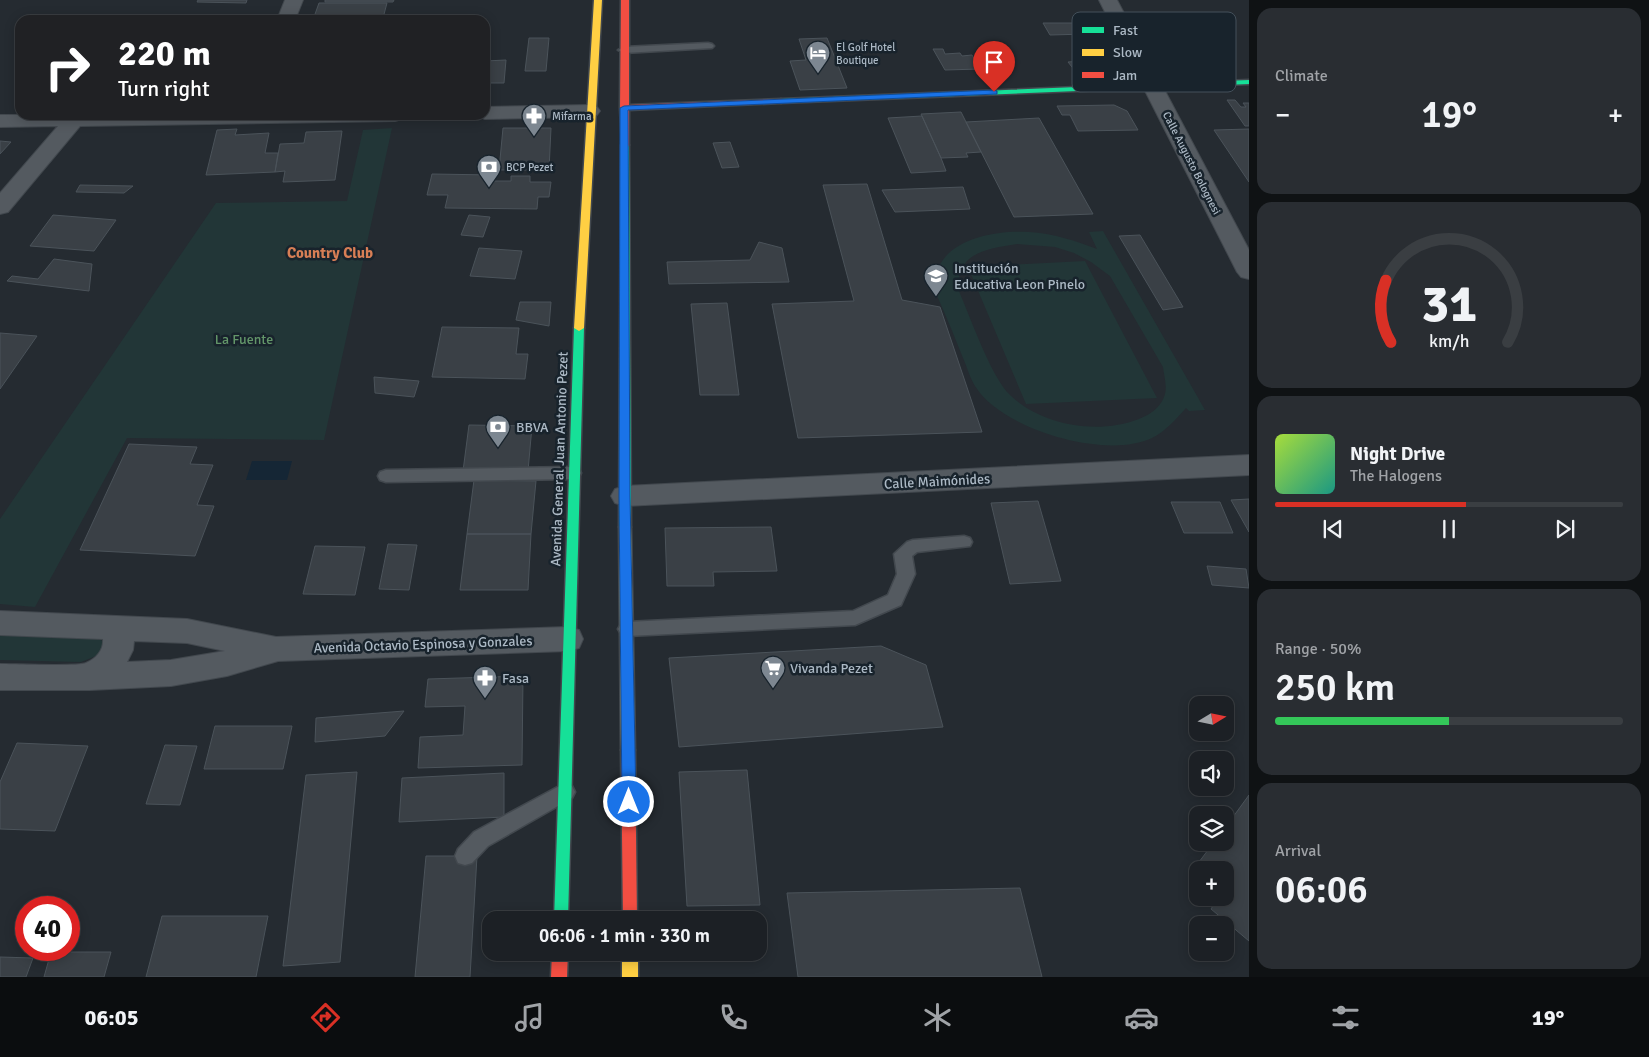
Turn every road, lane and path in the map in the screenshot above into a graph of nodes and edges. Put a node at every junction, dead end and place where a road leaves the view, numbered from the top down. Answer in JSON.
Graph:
{"nodes":[{"id":1,"x":294,"y":0,"type":"edge"},
{"id":2,"x":598,"y":0,"type":"edge"},
{"id":3,"x":625,"y":0,"type":"edge"},
{"id":4,"x":1108,"y":0,"type":"edge"},
{"id":5,"x":1114,"y":12,"type":"edge"},
{"id":6,"x":288,"y":15,"type":"edge"},
{"id":7,"x":708,"y":46,"type":"dead end"},
{"id":8,"x":624,"y":50,"type":"junction"},
{"id":9,"x":1249,"y":82,"type":"edge"},
{"id":10,"x":1236,"y":83,"type":"edge"},
{"id":11,"x":1072,"y":89,"type":"edge"},
{"id":12,"x":1156,"y":92,"type":"edge"},
{"id":13,"x":624,"y":108,"type":"junction"},
{"id":14,"x":590,"y":110,"type":"junction"},
{"id":15,"x":490,"y":113,"type":"edge"},
{"id":16,"x":108,"y":120,"type":"edge"},
{"id":17,"x":0,"y":121,"type":"edge"},
{"id":18,"x":73,"y":121,"type":"junction"},
{"id":19,"x":0,"y":207,"type":"edge"},
{"id":20,"x":1243,"y":247,"type":"edge"},
{"id":21,"x":1249,"y":272,"type":"edge"},
{"id":22,"x":1249,"y":465,"type":"edge"},
{"id":23,"x":573,"y":473,"type":"junction"},
{"id":24,"x":386,"y":476,"type":"dead end"},
{"id":25,"x":625,"y":496,"type":"junction"},
{"id":26,"x":964,"y":542,"type":"dead end"},
{"id":27,"x":0,"y":622,"type":"edge"},
{"id":28,"x":115,"y":627,"type":"junction"},
{"id":29,"x":627,"y":629,"type":"junction"},
{"id":30,"x":568,"y":639,"type":"junction"},
{"id":31,"x":278,"y":649,"type":"junction"},
{"id":32,"x":0,"y":677,"type":"edge"},
{"id":33,"x":90,"y":677,"type":"junction"},
{"id":34,"x":565,"y":792,"type":"junction"},
{"id":35,"x":465,"y":856,"type":"dead end"},
{"id":36,"x":561,"y":911,"type":"edge"},
{"id":37,"x":630,"y":911,"type":"edge"},
{"id":38,"x":560,"y":961,"type":"edge"},
{"id":39,"x":630,"y":961,"type":"edge"},
{"id":40,"x":560,"y":977,"type":"edge"},
{"id":41,"x":630,"y":977,"type":"edge"}],
"edges":[{"from":1,"to":6,"type":"street"},
{"from":2,"to":14,"type":"street","name":"Avenida General Juan Antonio Pezet"},
{"from":3,"to":8,"type":"street"},
{"from":4,"to":5,"type":"street","name":"Calle Augusto Bolognesi"},
{"from":7,"to":8,"type":"lane"},
{"from":8,"to":13,"type":"street"},
{"from":9,"to":10,"type":"street"},
{"from":11,"to":13,"type":"street"},
{"from":12,"to":20,"type":"street","name":"Calle Augusto Bolognesi"},
{"from":13,"to":25,"type":"street"},
{"from":14,"to":15,"type":"street"},
{"from":14,"to":23,"type":"street","name":"Avenida General Juan Antonio Pezet"},
{"from":16,"to":18,"type":"street"},
{"from":17,"to":18,"type":"street"},
{"from":18,"to":19,"type":"street"},
{"from":20,"to":21,"type":"street","name":"Calle Augusto Bolognesi"},
{"from":22,"to":25,"type":"street","name":"Calle Maimónides"},
{"from":23,"to":24,"type":"lane"},
{"from":23,"to":30,"type":"street","name":"Avenida General Juan Antonio Pezet"},
{"from":25,"to":29,"type":"street"},
{"from":26,"to":29,"type":"lane"},
{"from":27,"to":28,"type":"street","name":"Avenida Octavio Espinosa y Gonzales"},
{"from":28,"to":31,"type":"street","name":"Avenida Octavio Espinosa y Gonzales"},
{"from":28,"to":33,"type":"street"},
{"from":29,"to":37,"type":"street"},
{"from":30,"to":31,"type":"street","name":"Avenida Octavio Espinosa y Gonzales"},
{"from":30,"to":34,"type":"street","name":"Avenida General Juan Antonio Pezet"},
{"from":31,"to":33,"type":"street","name":"Avenida Octavio Espinosa y Gonzales"},
{"from":32,"to":33,"type":"street","name":"Avenida Octavio Espinosa y Gonzales"},
{"from":34,"to":35,"type":"lane"},
{"from":34,"to":36,"type":"street","name":"Avenida General Juan Antonio Pezet"},
{"from":38,"to":40,"type":"street"},
{"from":39,"to":41,"type":"street"}]}
